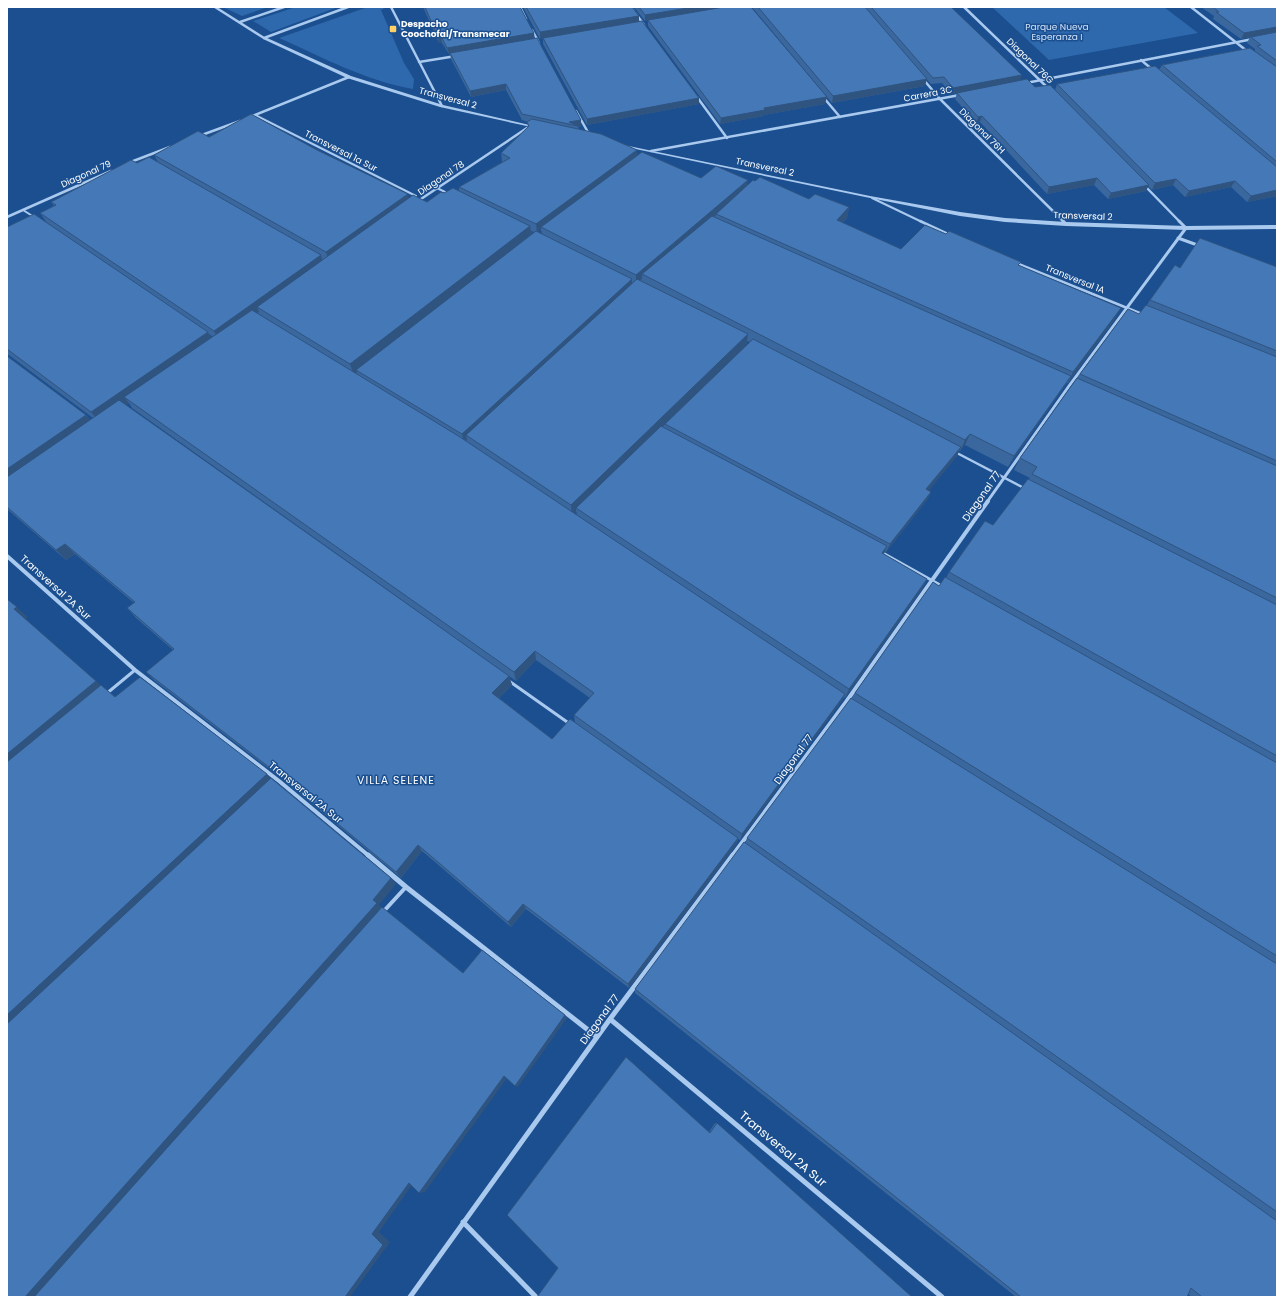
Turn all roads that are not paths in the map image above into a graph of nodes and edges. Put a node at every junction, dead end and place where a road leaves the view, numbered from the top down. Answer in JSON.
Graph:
{"nodes":[{"id":1,"x":214,"y":7,"type":"edge"},
{"id":2,"x":284,"y":7,"type":"edge"},
{"id":3,"x":348,"y":7,"type":"edge"},
{"id":4,"x":391,"y":7,"type":"edge"},
{"id":5,"x":520,"y":7,"type":"edge"},
{"id":6,"x":631,"y":7,"type":"edge"},
{"id":7,"x":964,"y":7,"type":"edge"},
{"id":8,"x":1190,"y":7,"type":"edge"},
{"id":9,"x":527,"y":21,"type":"edge"},
{"id":10,"x":240,"y":22,"type":"junction"},
{"id":11,"x":652,"y":24,"type":"edge"},
{"id":12,"x":644,"y":25,"type":"junction"},
{"id":13,"x":636,"y":26,"type":"edge"},
{"id":14,"x":531,"y":28,"type":"edge"},
{"id":15,"x":648,"y":31,"type":"edge"},
{"id":16,"x":264,"y":38,"type":"junction"},
{"id":17,"x":1256,"y":39,"type":"edge"},
{"id":18,"x":546,"y":41,"type":"edge"},
{"id":19,"x":538,"y":42,"type":"junction"},
{"id":20,"x":1236,"y":43,"type":"junction"},
{"id":21,"x":542,"y":49,"type":"edge"},
{"id":22,"x":1248,"y":52,"type":"edge"},
{"id":23,"x":464,"y":55,"type":"edge"},
{"id":24,"x":1141,"y":60,"type":"junction"},
{"id":25,"x":419,"y":62,"type":"junction"},
{"id":26,"x":1158,"y":75,"type":"edge"},
{"id":27,"x":920,"y":76,"type":"edge"},
{"id":28,"x":349,"y":77,"type":"junction"},
{"id":29,"x":1040,"y":80,"type":"junction"},
{"id":30,"x":1024,"y":83,"type":"edge"},
{"id":31,"x":1051,"y":91,"type":"edge"},
{"id":32,"x":820,"y":93,"type":"edge"},
{"id":33,"x":695,"y":94,"type":"edge"},
{"id":34,"x":963,"y":94,"type":"edge"},
{"id":35,"x":940,"y":99,"type":"junction"},
{"id":36,"x":572,"y":104,"type":"edge"},
{"id":37,"x":442,"y":106,"type":"junction"},
{"id":38,"x":255,"y":115,"type":"junction"},
{"id":39,"x":840,"y":117,"type":"junction"},
{"id":40,"x":248,"y":118,"type":"edge"},
{"id":41,"x":241,"y":120,"type":"edge"},
{"id":42,"x":531,"y":126,"type":"junction"},
{"id":43,"x":538,"y":128,"type":"edge"},
{"id":44,"x":198,"y":136,"type":"edge"},
{"id":45,"x":584,"y":137,"type":"edge"},
{"id":46,"x":591,"y":138,"type":"joint"},
{"id":47,"x":727,"y":138,"type":"junction"},
{"id":48,"x":614,"y":143,"type":"edge"},
{"id":49,"x":177,"y":144,"type":"edge"},
{"id":50,"x":651,"y":151,"type":"junction"},
{"id":51,"x":645,"y":156,"type":"edge"},
{"id":52,"x":141,"y":157,"type":"junction"},
{"id":53,"x":148,"y":161,"type":"edge"},
{"id":54,"x":127,"y":164,"type":"edge"},
{"id":55,"x":113,"y":170,"type":"edge"},
{"id":56,"x":766,"y":175,"type":"junction"},
{"id":57,"x":761,"y":180,"type":"edge"},
{"id":58,"x":1141,"y":182,"type":"edge"},
{"id":59,"x":437,"y":188,"type":"junction"},
{"id":60,"x":452,"y":195,"type":"edge"},
{"id":61,"x":870,"y":197,"type":"junction"},
{"id":62,"x":421,"y":199,"type":"junction"},
{"id":63,"x":415,"y":204,"type":"edge"},
{"id":64,"x":23,"y":210,"type":"junction"},
{"id":65,"x":7,"y":217,"type":"edge"},
{"id":66,"x":36,"y":218,"type":"edge"},
{"id":67,"x":1066,"y":224,"type":"junction"},
{"id":68,"x":1277,"y":227,"type":"edge"},
{"id":69,"x":1186,"y":228,"type":"junction"},
{"id":70,"x":950,"y":236,"type":"edge"},
{"id":71,"x":1178,"y":238,"type":"junction"},
{"id":72,"x":1206,"y":248,"type":"edge"},
{"id":73,"x":1014,"y":262,"type":"edge"},
{"id":74,"x":1128,"y":308,"type":"junction"},
{"id":75,"x":1149,"y":317,"type":"edge"},
{"id":76,"x":1062,"y":383,"type":"edge"},
{"id":77,"x":1069,"y":386,"type":"junction"},
{"id":78,"x":1076,"y":390,"type":"edge"},
{"id":79,"x":948,"y":448,"type":"edge"},
{"id":80,"x":1005,"y":478,"type":"junction"},
{"id":81,"x":1026,"y":489,"type":"edge"},
{"id":82,"x":877,"y":550,"type":"edge"},
{"id":83,"x":7,"y":556,"type":"edge"},
{"id":84,"x":933,"y":580,"type":"junction"},
{"id":85,"x":947,"y":588,"type":"edge"},
{"id":86,"x":135,"y":670,"type":"junction"},
{"id":87,"x":508,"y":680,"type":"edge"},
{"id":88,"x":105,"y":695,"type":"edge"},
{"id":89,"x":839,"y":698,"type":"edge"},
{"id":90,"x":846,"y":702,"type":"junction"},
{"id":91,"x":853,"y":706,"type":"edge"},
{"id":92,"x":572,"y":726,"type":"edge"},
{"id":93,"x":279,"y":781,"type":"junction"},
{"id":94,"x":274,"y":787,"type":"edge"},
{"id":95,"x":734,"y":841,"type":"edge"},
{"id":96,"x":740,"y":846,"type":"junction"},
{"id":97,"x":747,"y":850,"type":"edge"},
{"id":98,"x":406,"y":887,"type":"junction"},
{"id":99,"x":380,"y":916,"type":"edge"},
{"id":100,"x":610,"y":1019,"type":"junction"},
{"id":101,"x":597,"y":1037,"type":"junction"},
{"id":102,"x":463,"y":1222,"type":"junction"},
{"id":103,"x":410,"y":1297,"type":"edge"},
{"id":104,"x":536,"y":1297,"type":"edge"},
{"id":105,"x":942,"y":1297,"type":"edge"}],
"edges":[{"from":1,"to":10,"type":"street"},
{"from":2,"to":10,"type":"street"},
{"from":3,"to":16,"type":"street"},
{"from":4,"to":25,"type":"street"},
{"from":5,"to":9,"type":"street"},
{"from":6,"to":12,"type":"street"},
{"from":7,"to":29,"type":"street","name":"Diagonal 76G"},
{"from":8,"to":20,"type":"street"},
{"from":10,"to":16,"type":"street"},
{"from":11,"to":12,"type":"street"},
{"from":12,"to":13,"type":"street"},
{"from":12,"to":15,"type":"street"},
{"from":14,"to":19,"type":"street"},
{"from":16,"to":28,"type":"street","name":"Transversal 2"},
{"from":17,"to":20,"type":"street"},
{"from":18,"to":19,"type":"street"},
{"from":19,"to":21,"type":"street"},
{"from":20,"to":22,"type":"street"},
{"from":20,"to":24,"type":"street"},
{"from":23,"to":25,"type":"street"},
{"from":24,"to":26,"type":"street"},
{"from":24,"to":29,"type":"street"},
{"from":25,"to":37,"type":"street"},
{"from":27,"to":35,"type":"street","name":"Diagonal 76H"},
{"from":28,"to":37,"type":"street","name":"Transversal 2"},
{"from":28,"to":38,"type":"street"},
{"from":29,"to":30,"type":"street"},
{"from":29,"to":31,"type":"street","name":"Diagonal 76G"},
{"from":32,"to":39,"type":"street"},
{"from":33,"to":47,"type":"street"},
{"from":34,"to":35,"type":"street","name":"Carrera 3C"},
{"from":35,"to":39,"type":"street","name":"Carrera 3C"},
{"from":35,"to":67,"type":"street","name":"Diagonal 76H"},
{"from":36,"to":46,"type":"street"},
{"from":37,"to":42,"type":"street","name":"Transversal 2"},
{"from":38,"to":40,"type":"street"},
{"from":38,"to":62,"type":"lane","name":"Transversal 1a Sur"},
{"from":39,"to":47,"type":"street","name":"Carrera 3C"},
{"from":41,"to":44,"type":"street"},
{"from":42,"to":43,"type":"street","name":"Transversal 2"},
{"from":42,"to":59,"type":"street","name":"Diagonal 78"},
{"from":45,"to":46,"type":"street"},
{"from":47,"to":50,"type":"street","name":"Carrera 3C"},
{"from":48,"to":50,"type":"street","name":"Transversal 2"},
{"from":49,"to":52,"type":"street"},
{"from":50,"to":51,"type":"lane"},
{"from":50,"to":56,"type":"street","name":"Transversal 2"},
{"from":52,"to":53,"type":"lane"},
{"from":52,"to":54,"type":"street"},
{"from":55,"to":64,"type":"street","name":"Diagonal 79"},
{"from":56,"to":57,"type":"lane"},
{"from":56,"to":61,"type":"street","name":"Transversal 2"},
{"from":58,"to":69,"type":"street"},
{"from":59,"to":60,"type":"lane"},
{"from":59,"to":62,"type":"street","name":"Diagonal 78"},
{"from":61,"to":67,"type":"street","name":"Transversal 2"},
{"from":61,"to":70,"type":"lane"},
{"from":62,"to":63,"type":"street","name":"Diagonal 78"},
{"from":64,"to":65,"type":"street","name":"Diagonal 79"},
{"from":64,"to":66,"type":"lane"},
{"from":67,"to":69,"type":"street","name":"Transversal 2"},
{"from":68,"to":69,"type":"street","name":"Transversal 2"},
{"from":69,"to":71,"type":"street","name":"Diagonal 77"},
{"from":71,"to":72,"type":"street"},
{"from":71,"to":74,"type":"street","name":"Diagonal 77"},
{"from":73,"to":74,"type":"lane","name":"Transversal 1A"},
{"from":74,"to":75,"type":"lane","name":"Transversal 1A"},
{"from":74,"to":77,"type":"street","name":"Diagonal 77"},
{"from":76,"to":77,"type":"lane"},
{"from":77,"to":78,"type":"lane"},
{"from":77,"to":80,"type":"street","name":"Diagonal 77"},
{"from":79,"to":80,"type":"lane"},
{"from":80,"to":81,"type":"lane"},
{"from":80,"to":84,"type":"street","name":"Diagonal 77"},
{"from":82,"to":84,"type":"lane"},
{"from":83,"to":86,"type":"street","name":"Transversal 2A Sur"},
{"from":84,"to":85,"type":"lane"},
{"from":84,"to":90,"type":"street","name":"Diagonal 77"},
{"from":86,"to":88,"type":"lane"},
{"from":86,"to":93,"type":"street","name":"Transversal 2A Sur"},
{"from":87,"to":92,"type":"lane"},
{"from":89,"to":90,"type":"lane"},
{"from":90,"to":91,"type":"lane"},
{"from":90,"to":96,"type":"street","name":"Diagonal 77"},
{"from":93,"to":94,"type":"lane"},
{"from":93,"to":98,"type":"street","name":"Transversal 2A Sur"},
{"from":95,"to":96,"type":"lane"},
{"from":96,"to":97,"type":"lane"},
{"from":96,"to":100,"type":"street","name":"Diagonal 77"},
{"from":98,"to":99,"type":"lane"},
{"from":98,"to":101,"type":"street","name":"Transversal 2A Sur"},
{"from":100,"to":101,"type":"street","name":"Diagonal 77"},
{"from":100,"to":105,"type":"street","name":"Transversal 2A Sur"},
{"from":101,"to":102,"type":"street","name":"Diagonal 77"},
{"from":102,"to":103,"type":"street","name":"Diagonal 77"},
{"from":102,"to":104,"type":"street"}]}
